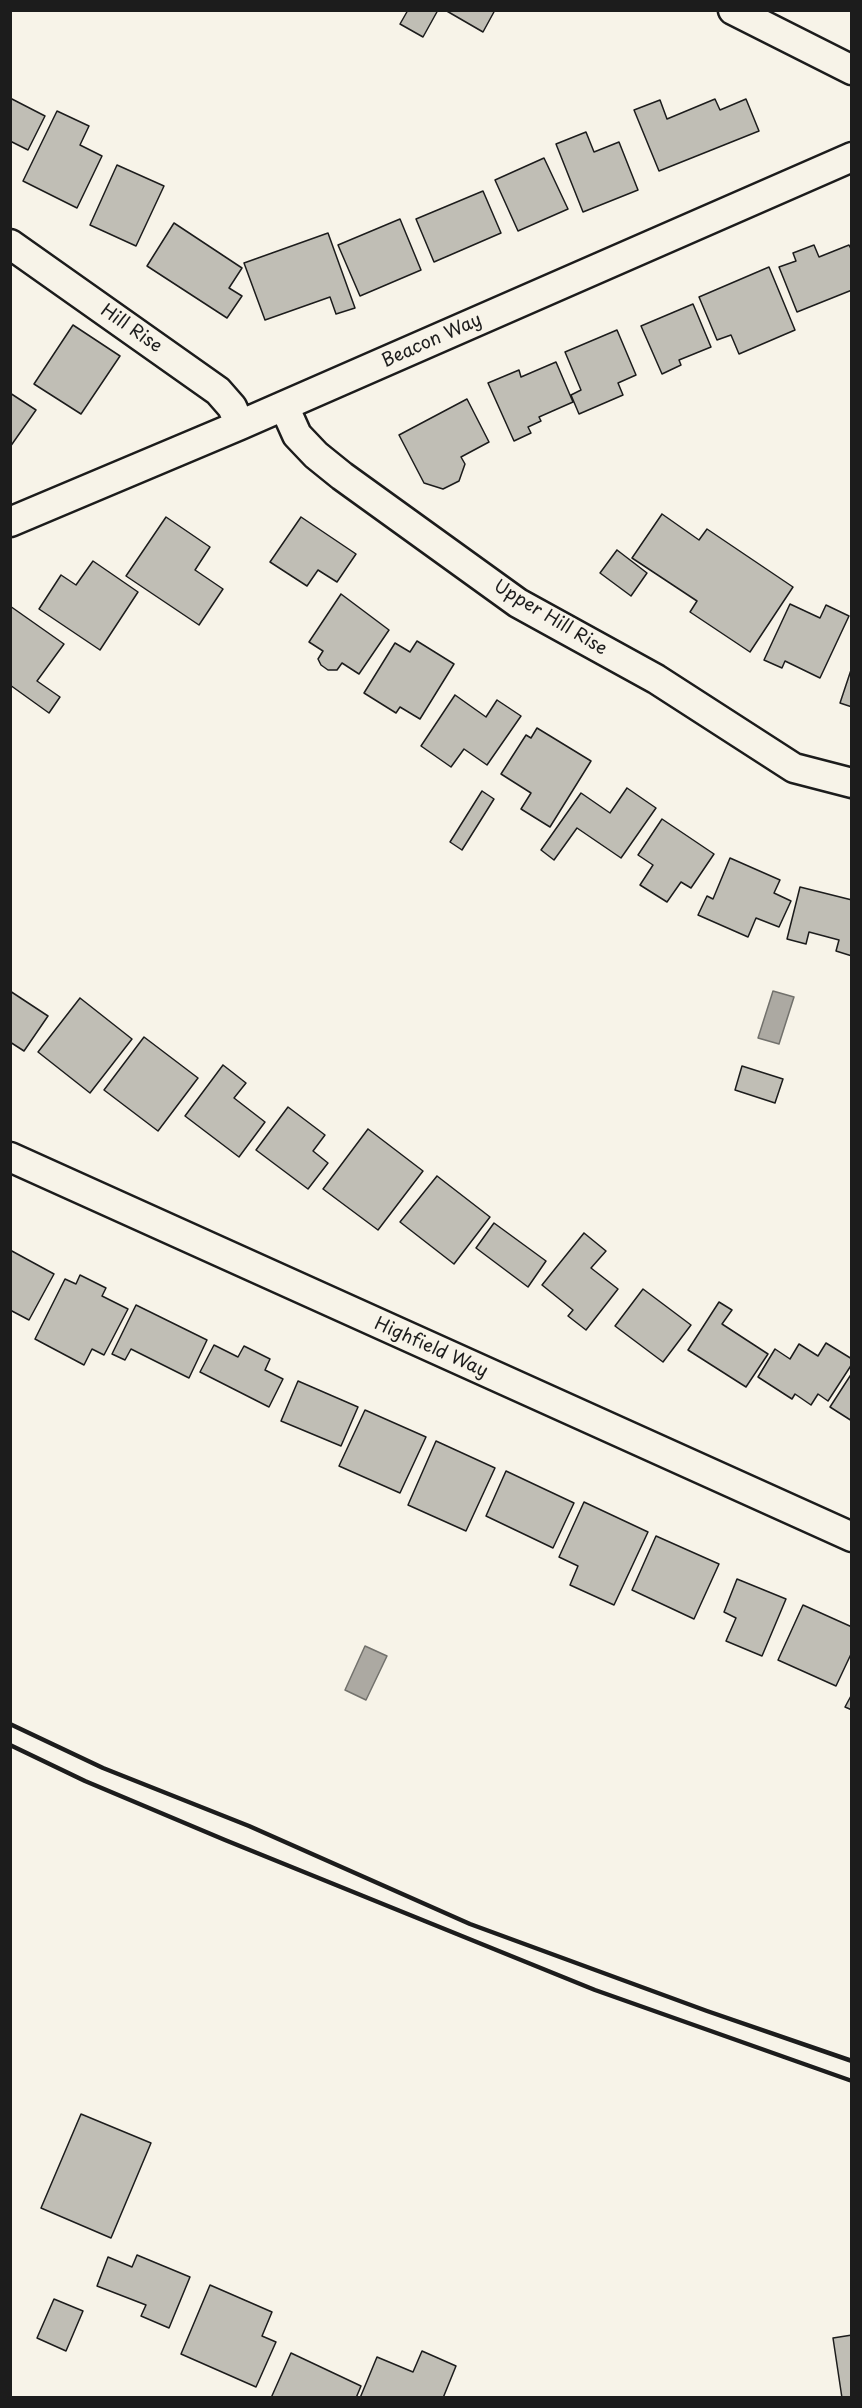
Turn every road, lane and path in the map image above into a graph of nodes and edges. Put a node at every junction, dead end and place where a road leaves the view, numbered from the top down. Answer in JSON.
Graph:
{"nodes":[{"id":1,"x":733,"y":10,"type":"edge"},
{"id":2,"x":852,"y":70,"type":"edge"},
{"id":3,"x":852,"y":157,"type":"edge"},
{"id":4,"x":10,"y":244,"type":"edge"},
{"id":5,"x":284,"y":406,"type":"junction"},
{"id":6,"x":240,"y":425,"type":"junction"},
{"id":7,"x":10,"y":522,"type":"edge"},
{"id":8,"x":852,"y":783,"type":"edge"},
{"id":9,"x":10,"y":1157,"type":"edge"},
{"id":10,"x":852,"y":1537,"type":"edge"}],
"edges":[{"from":1,"to":2,"type":"street"},
{"from":3,"to":5,"type":"street","name":"Beacon Way"},
{"from":4,"to":6,"type":"street","name":"Hill Rise"},
{"from":5,"to":6,"type":"street","name":"Beacon Way"},
{"from":5,"to":8,"type":"street","name":"Upper Hill Rise"},
{"from":6,"to":7,"type":"street","name":"Beacon Way"},
{"from":9,"to":10,"type":"street","name":"Highfield Way"}]}
